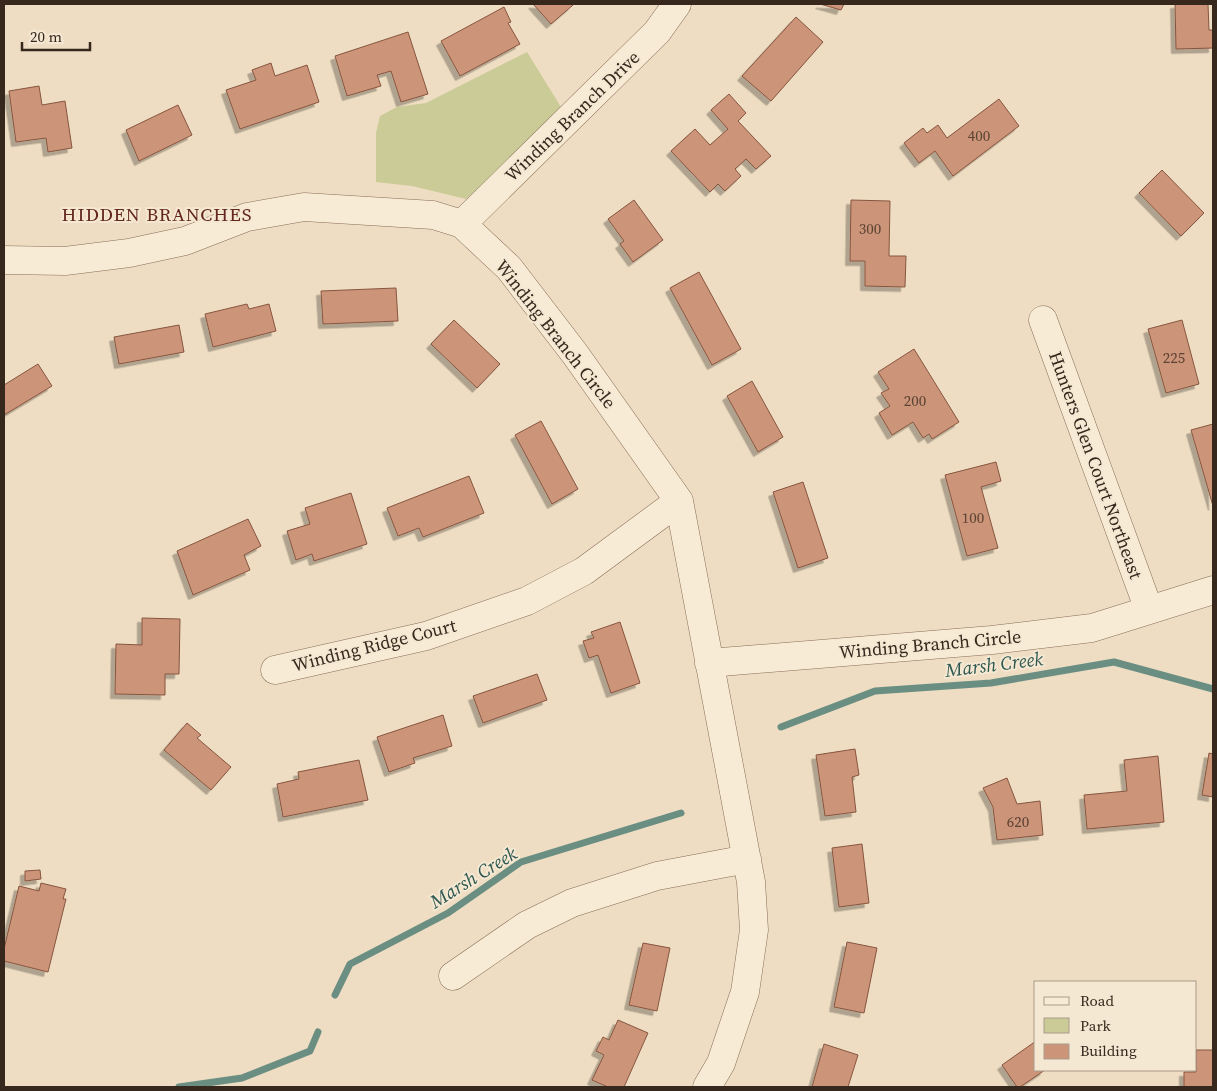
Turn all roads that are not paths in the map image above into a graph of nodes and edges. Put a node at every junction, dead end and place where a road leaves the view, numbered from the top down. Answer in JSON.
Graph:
{"nodes":[{"id":1,"x":677,"y":4,"type":"edge"},
{"id":2,"x":462,"y":224,"type":"junction"},
{"id":3,"x":4,"y":260,"type":"edge"},
{"id":4,"x":1043,"y":320,"type":"dead end"},
{"id":5,"x":679,"y":501,"type":"junction"},
{"id":6,"x":1213,"y":590,"type":"edge"},
{"id":7,"x":1148,"y":610,"type":"junction"},
{"id":8,"x":709,"y":663,"type":"junction"},
{"id":9,"x":275,"y":670,"type":"dead end"},
{"id":10,"x":747,"y":859,"type":"junction"},
{"id":11,"x":453,"y":976,"type":"dead end"},
{"id":12,"x":707,"y":1087,"type":"edge"}],
"edges":[{"from":1,"to":2,"type":"street","name":"Winding Branch Drive"},
{"from":2,"to":3,"type":"street","name":"Winding Branch Circle"},
{"from":2,"to":5,"type":"street","name":"Winding Branch Circle"},
{"from":4,"to":7,"type":"street","name":"Hunters Glen Court Northeast"},
{"from":5,"to":8,"type":"street","name":"Winding Branch Circle"},
{"from":5,"to":9,"type":"street","name":"Winding Ridge Court"},
{"from":6,"to":7,"type":"street","name":"Winding Branch Circle"},
{"from":7,"to":8,"type":"street","name":"Winding Branch Circle"},
{"from":8,"to":10,"type":"street","name":"Winding Branch Circle"},
{"from":10,"to":11,"type":"street"},
{"from":10,"to":12,"type":"street","name":"Winding Branch Circle"}]}
